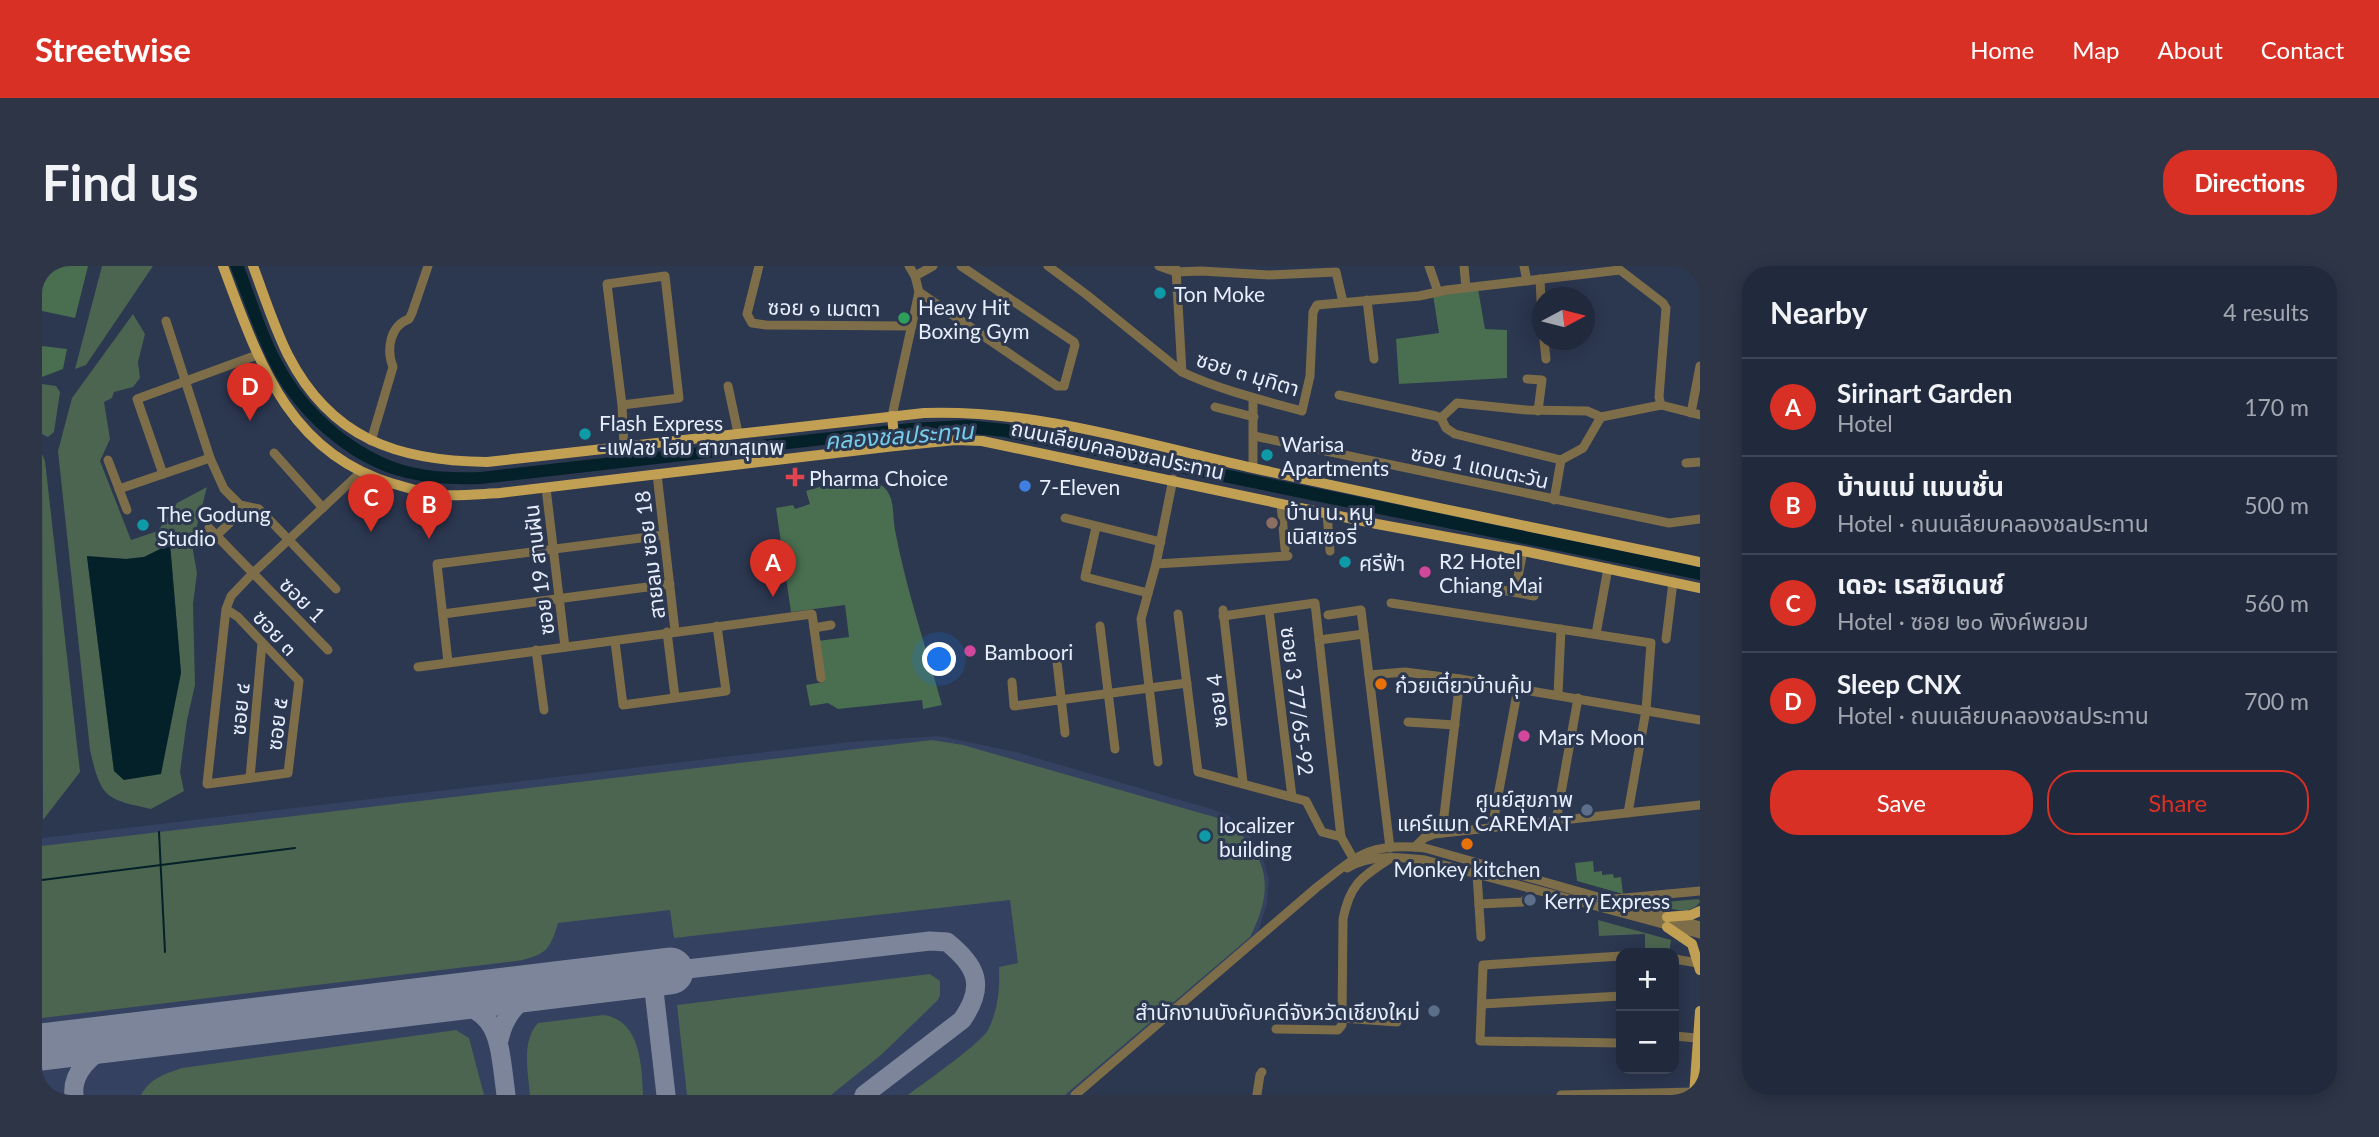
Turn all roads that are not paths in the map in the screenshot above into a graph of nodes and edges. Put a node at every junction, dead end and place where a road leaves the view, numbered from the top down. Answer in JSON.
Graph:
{"nodes":[{"id":1,"x":223,"y":266,"type":"edge"},
{"id":2,"x":253,"y":266,"type":"edge"},
{"id":3,"x":428,"y":266,"type":"edge"},
{"id":4,"x":759,"y":266,"type":"edge"},
{"id":5,"x":909,"y":266,"type":"edge"},
{"id":6,"x":933,"y":266,"type":"edge"},
{"id":7,"x":961,"y":266,"type":"edge"},
{"id":8,"x":1048,"y":266,"type":"edge"},
{"id":9,"x":1159,"y":266,"type":"edge"},
{"id":10,"x":1429,"y":266,"type":"edge"},
{"id":11,"x":1464,"y":266,"type":"edge"},
{"id":12,"x":1524,"y":266,"type":"edge"},
{"id":13,"x":1618,"y":268,"type":"edge"},
{"id":14,"x":1176,"y":269,"type":"edge"},
{"id":15,"x":1338,"y":269,"type":"edge"},
{"id":16,"x":915,"y":276,"type":"junction"},
{"id":17,"x":1540,"y":279,"type":"junction"},
{"id":18,"x":1527,"y":281,"type":"junction"},
{"id":19,"x":1540,"y":287,"type":"edge"},
{"id":20,"x":1466,"y":288,"type":"junction"},
{"id":21,"x":919,"y":292,"type":"junction"},
{"id":22,"x":1438,"y":292,"type":"junction"},
{"id":23,"x":1367,"y":300,"type":"junction"},
{"id":24,"x":1343,"y":302,"type":"junction"},
{"id":25,"x":166,"y":321,"type":"dead end"},
{"id":26,"x":912,"y":326,"type":"junction"},
{"id":27,"x":1545,"y":350,"type":"edge"},
{"id":28,"x":257,"y":355,"type":"junction"},
{"id":29,"x":1374,"y":359,"type":"dead end"},
{"id":30,"x":1546,"y":359,"type":"dead end"},
{"id":31,"x":1700,"y":366,"type":"edge"},
{"id":32,"x":1182,"y":372,"type":"junction"},
{"id":33,"x":1527,"y":379,"type":"dead end"},
{"id":34,"x":185,"y":382,"type":"junction"},
{"id":35,"x":728,"y":386,"type":"dead end"},
{"id":36,"x":1339,"y":395,"type":"dead end"},
{"id":37,"x":1253,"y":398,"type":"junction"},
{"id":38,"x":622,"y":405,"type":"junction"},
{"id":39,"x":1662,"y":405,"type":"junction"},
{"id":40,"x":1214,"y":407,"type":"dead end"},
{"id":41,"x":1538,"y":411,"type":"junction"},
{"id":42,"x":1695,"y":414,"type":"edge"},
{"id":43,"x":1254,"y":417,"type":"junction"},
{"id":44,"x":1601,"y":417,"type":"junction"},
{"id":45,"x":1441,"y":418,"type":"junction"},
{"id":46,"x":892,"y":419,"type":"junction"},
{"id":47,"x":738,"y":433,"type":"junction"},
{"id":48,"x":1254,"y":436,"type":"junction"},
{"id":49,"x":372,"y":441,"type":"junction"},
{"id":50,"x":894,"y":442,"type":"junction"},
{"id":51,"x":624,"y":446,"type":"junction"},
{"id":52,"x":274,"y":453,"type":"dead end"},
{"id":53,"x":210,"y":458,"type":"junction"},
{"id":54,"x":108,"y":460,"type":"dead end"},
{"id":55,"x":1561,"y":460,"type":"junction"},
{"id":56,"x":1700,"y":462,"type":"edge"},
{"id":57,"x":1686,"y":463,"type":"dead end"},
{"id":58,"x":1253,"y":468,"type":"junction"},
{"id":59,"x":361,"y":472,"type":"junction"},
{"id":60,"x":163,"y":474,"type":"junction"},
{"id":61,"x":657,"y":474,"type":"junction"},
{"id":62,"x":1173,"y":480,"type":"junction"},
{"id":63,"x":546,"y":488,"type":"junction"},
{"id":64,"x":119,"y":489,"type":"junction"},
{"id":65,"x":1553,"y":500,"type":"junction"},
{"id":66,"x":1281,"y":504,"type":"junction"},
{"id":67,"x":246,"y":507,"type":"junction"},
{"id":68,"x":323,"y":508,"type":"junction"},
{"id":69,"x":127,"y":510,"type":"dead end"},
{"id":70,"x":1327,"y":513,"type":"junction"},
{"id":71,"x":1065,"y":518,"type":"dead end"},
{"id":72,"x":1700,"y":519,"type":"edge"},
{"id":73,"x":1096,"y":527,"type":"junction"},
{"id":74,"x":209,"y":528,"type":"dead end"},
{"id":75,"x":664,"y":535,"type":"junction"},
{"id":76,"x":216,"y":536,"type":"junction"},
{"id":77,"x":286,"y":540,"type":"junction"},
{"id":78,"x":1161,"y":542,"type":"junction"},
{"id":79,"x":554,"y":550,"type":"junction"},
{"id":80,"x":1330,"y":551,"type":"dead end"},
{"id":81,"x":1523,"y":551,"type":"junction"},
{"id":82,"x":1700,"y":562,"type":"edge"},
{"id":83,"x":1156,"y":564,"type":"junction"},
{"id":84,"x":1608,"y":568,"type":"junction"},
{"id":85,"x":253,"y":573,"type":"junction"},
{"id":86,"x":1673,"y":582,"type":"junction"},
{"id":87,"x":670,"y":584,"type":"junction"},
{"id":88,"x":1491,"y":588,"type":"dead end"},
{"id":89,"x":1700,"y":588,"type":"edge"},
{"id":90,"x":336,"y":589,"type":"dead end"},
{"id":91,"x":1515,"y":592,"type":"junction"},
{"id":92,"x":1148,"y":593,"type":"junction"},
{"id":93,"x":1534,"y":596,"type":"dead end"},
{"id":94,"x":560,"y":598,"type":"junction"},
{"id":95,"x":1391,"y":603,"type":"dead end"},
{"id":96,"x":226,"y":609,"type":"junction"},
{"id":97,"x":1269,"y":610,"type":"junction"},
{"id":98,"x":443,"y":614,"type":"junction"},
{"id":99,"x":1178,"y":614,"type":"dead end"},
{"id":100,"x":1328,"y":615,"type":"dead end"},
{"id":101,"x":831,"y":625,"type":"dead end"},
{"id":102,"x":717,"y":626,"type":"junction"},
{"id":103,"x":1100,"y":626,"type":"dead end"},
{"id":104,"x":814,"y":628,"type":"junction"},
{"id":105,"x":1561,"y":629,"type":"junction"},
{"id":106,"x":671,"y":632,"type":"junction"},
{"id":107,"x":1364,"y":634,"type":"junction"},
{"id":108,"x":1596,"y":634,"type":"junction"},
{"id":109,"x":1666,"y":639,"type":"dead end"},
{"id":110,"x":1319,"y":640,"type":"junction"},
{"id":111,"x":615,"y":642,"type":"junction"},
{"id":112,"x":262,"y":643,"type":"junction"},
{"id":113,"x":565,"y":648,"type":"junction"},
{"id":114,"x":328,"y":650,"type":"dead end"},
{"id":115,"x":536,"y":650,"type":"junction"},
{"id":116,"x":1056,"y":653,"type":"dead end"},
{"id":117,"x":448,"y":662,"type":"junction"},
{"id":118,"x":418,"y":667,"type":"dead end"},
{"id":119,"x":1369,"y":675,"type":"junction"},
{"id":120,"x":821,"y":678,"type":"dead end"},
{"id":121,"x":1460,"y":679,"type":"junction"},
{"id":122,"x":299,"y":681,"type":"joint"},
{"id":123,"x":1012,"y":682,"type":"dead end"},
{"id":124,"x":1187,"y":683,"type":"junction"},
{"id":125,"x":1149,"y":688,"type":"junction"},
{"id":126,"x":1518,"y":688,"type":"junction"},
{"id":127,"x":1108,"y":694,"type":"junction"},
{"id":128,"x":1558,"y":695,"type":"junction"},
{"id":129,"x":675,"y":697,"type":"junction"},
{"id":130,"x":1578,"y":698,"type":"junction"},
{"id":131,"x":1061,"y":700,"type":"junction"},
{"id":132,"x":544,"y":709,"type":"dead end"},
{"id":133,"x":1646,"y":710,"type":"junction"},
{"id":134,"x":1700,"y":720,"type":"edge"},
{"id":135,"x":1408,"y":722,"type":"dead end"},
{"id":136,"x":1455,"y":725,"type":"junction"},
{"id":137,"x":1065,"y":733,"type":"dead end"},
{"id":138,"x":1115,"y":749,"type":"dead end"},
{"id":139,"x":1158,"y":762,"type":"dead end"},
{"id":140,"x":250,"y":778,"type":"junction"},
{"id":141,"x":1243,"y":782,"type":"junction"},
{"id":142,"x":1292,"y":797,"type":"junction"},
{"id":143,"x":1700,"y":805,"type":"edge"},
{"id":144,"x":1628,"y":813,"type":"junction"},
{"id":145,"x":1556,"y":821,"type":"junction"},
{"id":146,"x":1492,"y":828,"type":"junction"},
{"id":147,"x":1442,"y":833,"type":"junction"},
{"id":148,"x":1341,"y":837,"type":"junction"},
{"id":149,"x":1412,"y":847,"type":"junction"},
{"id":150,"x":1391,"y":852,"type":"junction"},
{"id":151,"x":1353,"y":858,"type":"junction"},
{"id":152,"x":1409,"y":858,"type":"junction"},
{"id":153,"x":1477,"y":874,"type":"junction"},
{"id":154,"x":1327,"y":879,"type":"junction"},
{"id":155,"x":1535,"y":890,"type":"junction"},
{"id":156,"x":1700,"y":891,"type":"edge"},
{"id":157,"x":1609,"y":899,"type":"junction"},
{"id":158,"x":1479,"y":904,"type":"junction"},
{"id":159,"x":1700,"y":911,"type":"edge"},
{"id":160,"x":1667,"y":922,"type":"junction"},
{"id":161,"x":1700,"y":926,"type":"edge"},
{"id":162,"x":1700,"y":934,"type":"edge"},
{"id":163,"x":1481,"y":937,"type":"dead end"},
{"id":164,"x":1616,"y":956,"type":"edge"},
{"id":165,"x":1679,"y":960,"type":"edge"},
{"id":166,"x":1699,"y":966,"type":"edge"},
{"id":167,"x":1616,"y":996,"type":"edge"},
{"id":168,"x":1482,"y":1004,"type":"junction"},
{"id":169,"x":1700,"y":1011,"type":"edge"},
{"id":170,"x":1342,"y":1018,"type":"junction"},
{"id":171,"x":1397,"y":1022,"type":"dead end"},
{"id":172,"x":1276,"y":1029,"type":"dead end"},
{"id":173,"x":1679,"y":1036,"type":"edge"},
{"id":174,"x":1697,"y":1038,"type":"junction"},
{"id":175,"x":1616,"y":1043,"type":"edge"},
{"id":176,"x":1262,"y":1072,"type":"dead end"},
{"id":177,"x":1624,"y":1093,"type":"edge"},
{"id":178,"x":1694,"y":1093,"type":"edge"},
{"id":179,"x":1075,"y":1095,"type":"edge"},
{"id":180,"x":1257,"y":1095,"type":"edge"},
{"id":181,"x":1263,"y":1095,"type":"edge"},
{"id":182,"x":1561,"y":1095,"type":"edge"},
{"id":183,"x":1571,"y":1095,"type":"edge"}],
"edges":[{"from":1,"to":28,"type":"main road","name":"ถนนเลียบคลองชลประทาน"},
{"from":2,"to":49,"type":"main road","name":"ถนนเลียบคลองชลประทาน"},
{"from":3,"to":49,"type":"street"},
{"from":4,"to":26,"type":"street","name":"ซอย ๑ เมตตา"},
{"from":5,"to":16,"type":"street"},
{"from":6,"to":16,"type":"street"},
{"from":7,"to":21,"type":"street"},
{"from":8,"to":32,"type":"street","name":"ซอย ๓ มุทิตา"},
{"from":9,"to":14,"type":"street"},
{"from":10,"to":22,"type":"street"},
{"from":11,"to":20,"type":"street"},
{"from":12,"to":18,"type":"street"},
{"from":13,"to":17,"type":"street"},
{"from":13,"to":39,"type":"street"},
{"from":14,"to":15,"type":"street"},
{"from":14,"to":32,"type":"street"},
{"from":15,"to":24,"type":"street"},
{"from":16,"to":21,"type":"street"},
{"from":17,"to":18,"type":"street"},
{"from":17,"to":19,"type":"street"},
{"from":18,"to":20,"type":"street"},
{"from":20,"to":22,"type":"street"},
{"from":21,"to":26,"type":"street"},
{"from":22,"to":23,"type":"street"},
{"from":23,"to":24,"type":"street"},
{"from":23,"to":29,"type":"street"},
{"from":24,"to":37,"type":"street","name":"ซอย ๓ มุทิตา"},
{"from":25,"to":34,"type":"street"},
{"from":26,"to":46,"type":"street"},
{"from":27,"to":30,"type":"street"},
{"from":28,"to":34,"type":"street"},
{"from":28,"to":59,"type":"main road","name":"ถนนเลียบคลองชลประทาน"},
{"from":31,"to":42,"type":"street"},
{"from":32,"to":37,"type":"street","name":"ซอย ๓ มุทิตา"},
{"from":33,"to":41,"type":"street"},
{"from":34,"to":53,"type":"street"},
{"from":34,"to":60,"type":"street"},
{"from":35,"to":47,"type":"street"},
{"from":36,"to":45,"type":"street"},
{"from":37,"to":43,"type":"street"},
{"from":38,"to":38,"type":"street"},
{"from":38,"to":51,"type":"street"},
{"from":39,"to":42,"type":"street"},
{"from":39,"to":44,"type":"street"},
{"from":40,"to":43,"type":"street"},
{"from":41,"to":44,"type":"street"},
{"from":41,"to":45,"type":"street"},
{"from":43,"to":48,"type":"street"},
{"from":44,"to":55,"type":"street"},
{"from":45,"to":55,"type":"street"},
{"from":46,"to":47,"type":"main road","name":"ถนนเลียบคลองชลประทาน"},
{"from":46,"to":50,"type":"main road"},
{"from":46,"to":58,"type":"main road","name":"ถนนเลียบคลองชลประทาน"},
{"from":47,"to":51,"type":"main road","name":"ถนนเลียบคลองชลประทาน"},
{"from":48,"to":58,"type":"street"},
{"from":48,"to":65,"type":"street","name":"ซอย 1 แดนตะวัน"},
{"from":49,"to":51,"type":"main road","name":"ถนนเลียบคลองชลประทาน"},
{"from":50,"to":61,"type":"main road","name":"ถนนเลียบคลองชลประทาน"},
{"from":50,"to":62,"type":"main road","name":"ถนนเลียบคลองชลประทาน"},
{"from":52,"to":68,"type":"street"},
{"from":53,"to":60,"type":"street"},
{"from":53,"to":67,"type":"street"},
{"from":54,"to":64,"type":"street"},
{"from":55,"to":65,"type":"street"},
{"from":56,"to":57,"type":"street"},
{"from":58,"to":82,"type":"main road","name":"ถนนเลียบคลองชลประทาน"},
{"from":59,"to":63,"type":"main road","name":"ถนนเลียบคลองชลประทาน"},
{"from":59,"to":68,"type":"street"},
{"from":60,"to":64,"type":"street"},
{"from":61,"to":63,"type":"main road","name":"ถนนเลียบคลองชลประทาน"},
{"from":61,"to":75,"type":"street","name":"สายลม ซอย 18"},
{"from":62,"to":66,"type":"main road","name":"ถนนเลียบคลองชลประทาน"},
{"from":62,"to":78,"type":"street"},
{"from":63,"to":79,"type":"street","name":"ซอย 19 สานฝัน"},
{"from":64,"to":69,"type":"street"},
{"from":65,"to":72,"type":"street","name":"ซอย 1 แดนตะวัน"},
{"from":66,"to":70,"type":"main road","name":"ถนนเลียบคลองชลประทาน"},
{"from":66,"to":83,"type":"street"},
{"from":67,"to":76,"type":"street"},
{"from":67,"to":77,"type":"street"},
{"from":68,"to":77,"type":"street"},
{"from":70,"to":80,"type":"street"},
{"from":70,"to":81,"type":"main road","name":"ถนนเลียบคลองชลประทาน"},
{"from":71,"to":73,"type":"street"},
{"from":73,"to":78,"type":"street"},
{"from":73,"to":92,"type":"street"},
{"from":74,"to":76,"type":"street","name":"ซอย 1"},
{"from":75,"to":79,"type":"street"},
{"from":75,"to":87,"type":"street","name":"สายลม ซอย 18"},
{"from":76,"to":85,"type":"street","name":"ซอย 1"},
{"from":77,"to":85,"type":"street"},
{"from":77,"to":90,"type":"street"},
{"from":78,"to":83,"type":"street"},
{"from":79,"to":94,"type":"street","name":"ซอย 19 สานฝัน"},
{"from":79,"to":98,"type":"street"},
{"from":81,"to":84,"type":"main road","name":"ถนนเลียบคลองชลประทาน"},
{"from":81,"to":91,"type":"street"},
{"from":83,"to":92,"type":"street"},
{"from":84,"to":86,"type":"main road","name":"ถนนเลียบคลองชลประทาน"},
{"from":84,"to":108,"type":"street"},
{"from":85,"to":96,"type":"street"},
{"from":85,"to":114,"type":"street","name":"ซอย 1"},
{"from":86,"to":89,"type":"main road","name":"ถนนเลียบคลองชลประทาน"},
{"from":86,"to":109,"type":"street"},
{"from":87,"to":94,"type":"street"},
{"from":87,"to":106,"type":"street","name":"สายลม ซอย 18"},
{"from":88,"to":91,"type":"street"},
{"from":91,"to":93,"type":"street"},
{"from":92,"to":125,"type":"street"},
{"from":94,"to":98,"type":"street"},
{"from":94,"to":113,"type":"street","name":"ซอย 19 สานฝัน"},
{"from":95,"to":105,"type":"street"},
{"from":96,"to":112,"type":"street","name":"ซอย ๓"},
{"from":96,"to":140,"type":"street","name":"ซอย ๕"},
{"from":97,"to":110,"type":"street"},
{"from":97,"to":141,"type":"street","name":"ซอย 4"},
{"from":97,"to":142,"type":"street","name":"ซอย 3 77/65-92"},
{"from":98,"to":117,"type":"street"},
{"from":99,"to":124,"type":"street"},
{"from":100,"to":107,"type":"street"},
{"from":101,"to":104,"type":"street"},
{"from":102,"to":104,"type":"street"},
{"from":102,"to":106,"type":"street"},
{"from":102,"to":129,"type":"street"},
{"from":103,"to":127,"type":"street"},
{"from":104,"to":120,"type":"street"},
{"from":105,"to":108,"type":"street"},
{"from":105,"to":128,"type":"street"},
{"from":106,"to":111,"type":"street"},
{"from":106,"to":129,"type":"street","name":"สายลม ซอย 18"},
{"from":107,"to":110,"type":"street"},
{"from":107,"to":119,"type":"street"},
{"from":108,"to":133,"type":"street"},
{"from":110,"to":148,"type":"street"},
{"from":111,"to":113,"type":"street"},
{"from":111,"to":129,"type":"street"},
{"from":112,"to":122,"type":"street","name":"ซอย ๓"},
{"from":112,"to":140,"type":"street","name":"ซอย ๔"},
{"from":113,"to":115,"type":"street"},
{"from":115,"to":117,"type":"street"},
{"from":115,"to":132,"type":"street"},
{"from":116,"to":131,"type":"street"},
{"from":117,"to":118,"type":"street"},
{"from":119,"to":121,"type":"street"},
{"from":119,"to":150,"type":"street"},
{"from":121,"to":126,"type":"street"},
{"from":121,"to":136,"type":"street"},
{"from":122,"to":140,"type":"street","name":"ซอย ๕"},
{"from":123,"to":131,"type":"street"},
{"from":124,"to":125,"type":"street"},
{"from":124,"to":141,"type":"street"},
{"from":125,"to":127,"type":"street"},
{"from":125,"to":139,"type":"street"},
{"from":126,"to":128,"type":"street"},
{"from":126,"to":146,"type":"street"},
{"from":127,"to":131,"type":"street"},
{"from":127,"to":138,"type":"street"},
{"from":128,"to":130,"type":"street"},
{"from":130,"to":133,"type":"street"},
{"from":130,"to":145,"type":"street"},
{"from":131,"to":137,"type":"street"},
{"from":133,"to":134,"type":"street"},
{"from":133,"to":144,"type":"street"},
{"from":135,"to":136,"type":"street"},
{"from":136,"to":147,"type":"street"},
{"from":141,"to":142,"type":"street"},
{"from":142,"to":148,"type":"street"},
{"from":143,"to":144,"type":"street"},
{"from":144,"to":145,"type":"street"},
{"from":145,"to":146,"type":"street"},
{"from":146,"to":147,"type":"street"},
{"from":147,"to":149,"type":"street"},
{"from":148,"to":151,"type":"street"},
{"from":149,"to":150,"type":"street"},
{"from":149,"to":152,"type":"street"},
{"from":149,"to":157,"type":"street"},
{"from":150,"to":151,"type":"street"},
{"from":150,"to":152,"type":"street"},
{"from":150,"to":154,"type":"street"},
{"from":150,"to":170,"type":"street"},
{"from":151,"to":154,"type":"street"},
{"from":152,"to":153,"type":"street"},
{"from":153,"to":155,"type":"street"},
{"from":153,"to":158,"type":"street"},
{"from":154,"to":179,"type":"street"},
{"from":155,"to":158,"type":"street"},
{"from":155,"to":160,"type":"street"},
{"from":156,"to":157,"type":"street"},
{"from":157,"to":160,"type":"street"},
{"from":158,"to":163,"type":"street"},
{"from":159,"to":160,"type":"main road"},
{"from":160,"to":161,"type":"street"},
{"from":160,"to":162,"type":"street"},
{"from":160,"to":166,"type":"main road"},
{"from":164,"to":168,"type":"street"},
{"from":165,"to":166,"type":"street"},
{"from":167,"to":168,"type":"street"},
{"from":168,"to":175,"type":"street"},
{"from":169,"to":174,"type":"main road"},
{"from":170,"to":171,"type":"street"},
{"from":170,"to":172,"type":"street"},
{"from":173,"to":174,"type":"street"},
{"from":174,"to":178,"type":"main road"},
{"from":176,"to":180,"type":"street"},
{"from":177,"to":178,"type":"street"},
{"from":177,"to":183,"type":"street"},
{"from":180,"to":181,"type":"street"},
{"from":182,"to":183,"type":"street"}]}
